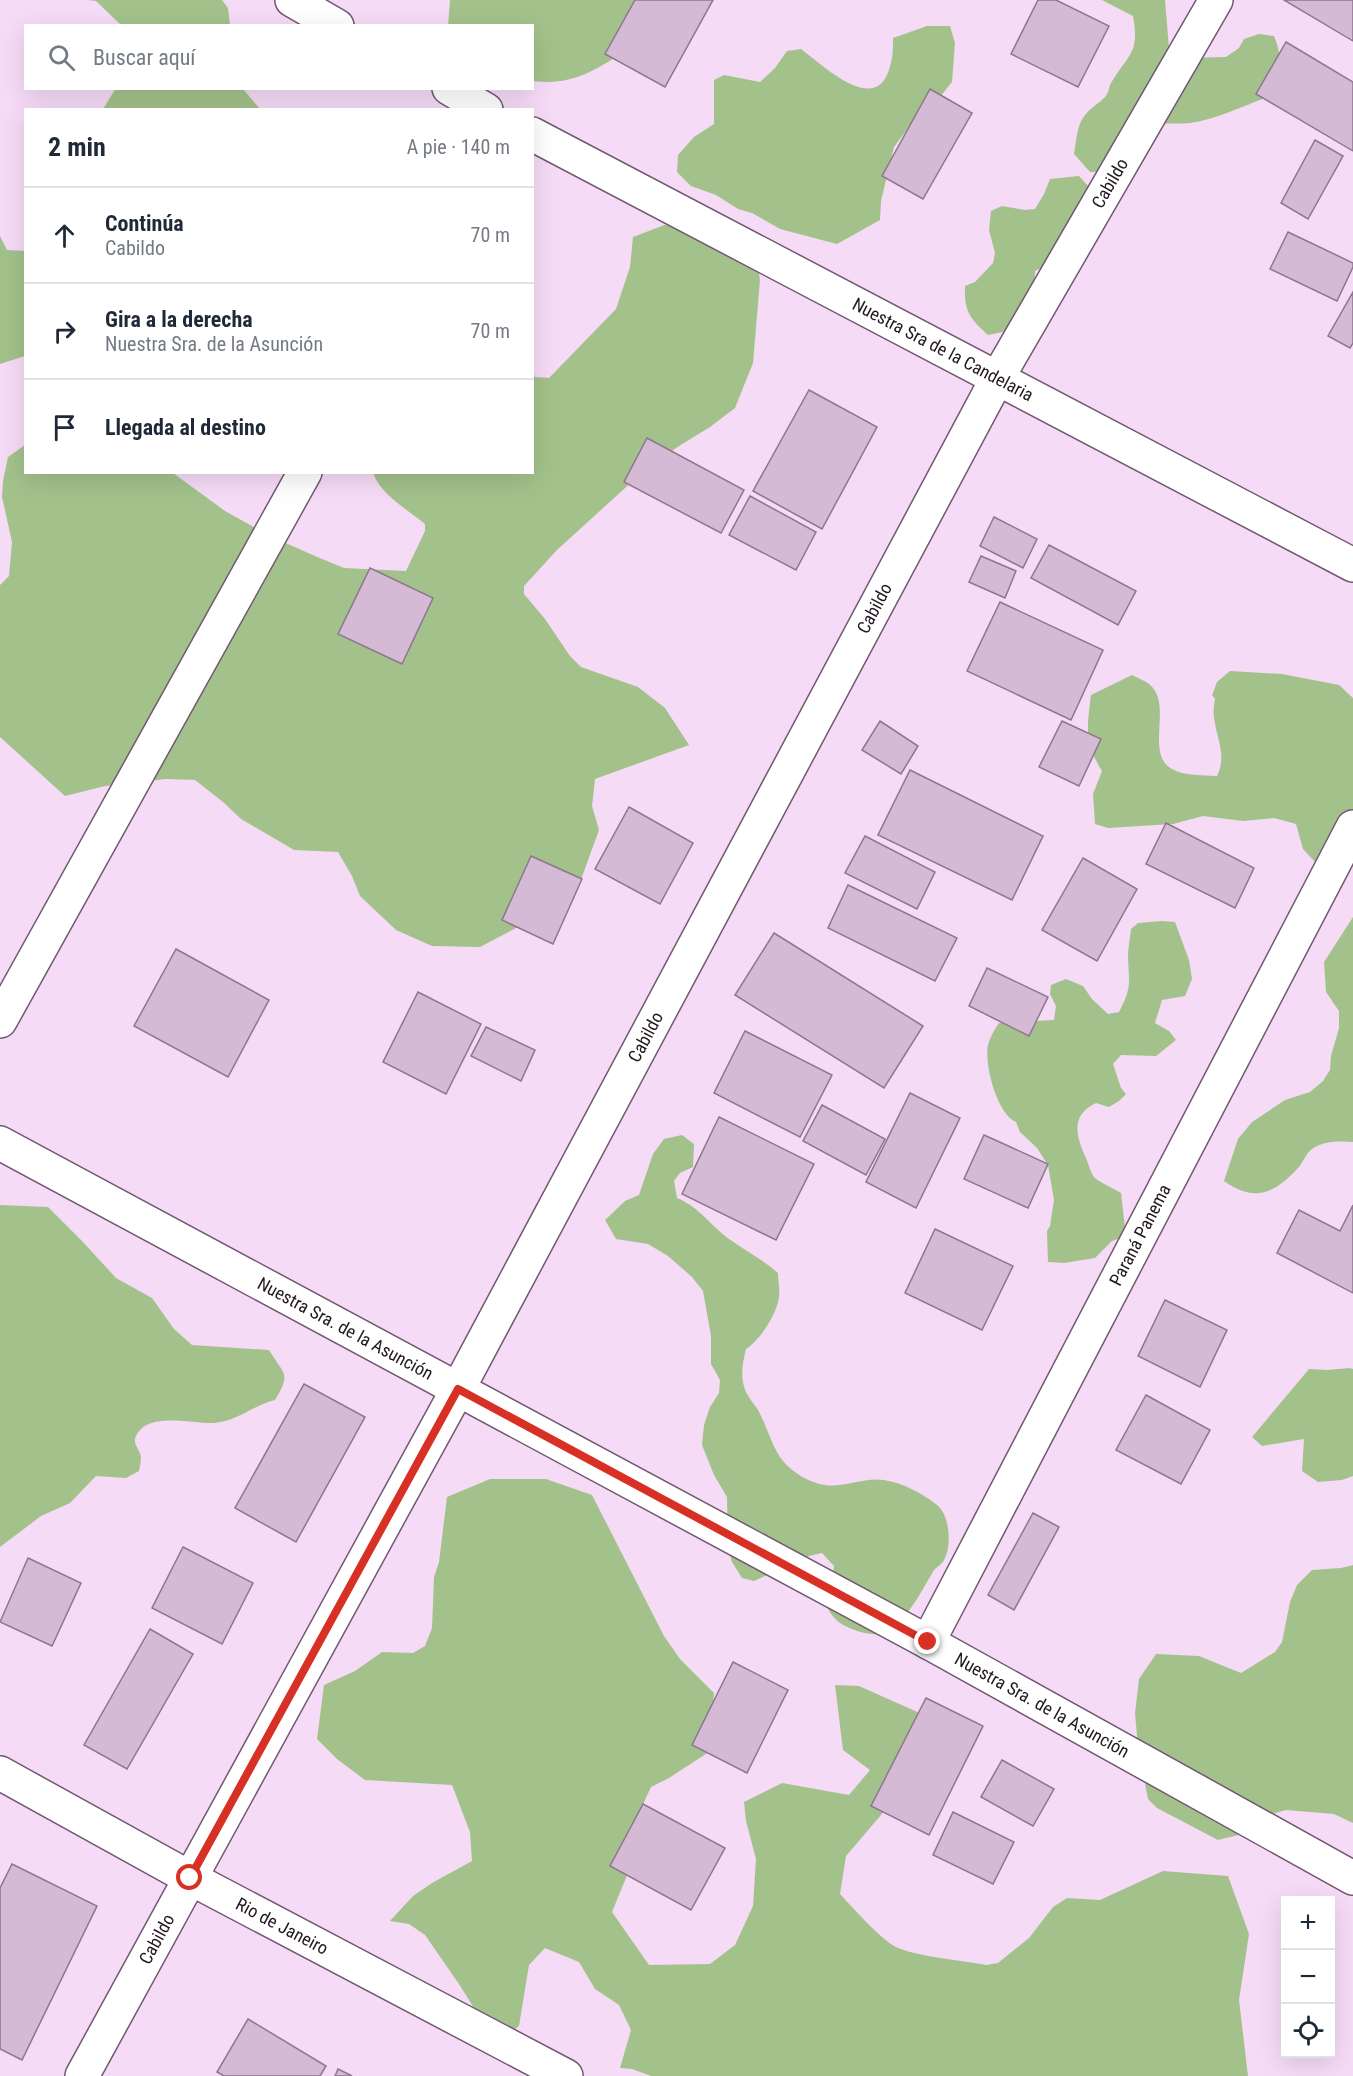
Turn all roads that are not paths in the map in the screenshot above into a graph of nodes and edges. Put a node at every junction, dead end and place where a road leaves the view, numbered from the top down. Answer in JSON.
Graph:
{"nodes":[{"id":1,"x":292,"y":0,"type":"edge"},
{"id":2,"x":1216,"y":0,"type":"edge"},
{"id":3,"x":334,"y":24,"type":"edge"},
{"id":4,"x":452,"y":90,"type":"edge"},
{"id":5,"x":483,"y":108,"type":"edge"},
{"id":6,"x":534,"y":135,"type":"edge"},
{"id":7,"x":998,"y":377,"type":"junction"},
{"id":8,"x":304,"y":474,"type":"edge"},
{"id":9,"x":1353,"y":565,"type":"edge"},
{"id":10,"x":1353,"y":827,"type":"edge"},
{"id":11,"x":0,"y":1021,"type":"edge"},
{"id":12,"x":0,"y":1143,"type":"edge"},
{"id":13,"x":458,"y":1389,"type":"junction"},
{"id":14,"x":928,"y":1642,"type":"junction"},
{"id":15,"x":0,"y":1773,"type":"edge"},
{"id":16,"x":190,"y":1878,"type":"junction"},
{"id":17,"x":1353,"y":1878,"type":"edge"},
{"id":18,"x":82,"y":2076,"type":"edge"},
{"id":19,"x":566,"y":2076,"type":"edge"}],
"edges":[{"from":1,"to":3,"type":"street"},
{"from":2,"to":7,"type":"street","name":"Cabildo"},
{"from":4,"to":5,"type":"street"},
{"from":6,"to":7,"type":"street","name":"Nuestra Sra de la Candelaria"},
{"from":7,"to":9,"type":"street","name":"Nuestra Sra de la Candelaria"},
{"from":7,"to":13,"type":"street","name":"Cabildo"},
{"from":8,"to":11,"type":"street"},
{"from":10,"to":14,"type":"street","name":"Paraná Panema"},
{"from":12,"to":13,"type":"street","name":"Nuestra Sra. de la Asunción"},
{"from":13,"to":14,"type":"street","name":"Nuestra Sra. de la Asunción"},
{"from":13,"to":16,"type":"street","name":"Cabildo"},
{"from":14,"to":17,"type":"street","name":"Nuestra Sra. de la Asunción"},
{"from":15,"to":16,"type":"street","name":"Rio de Janeiro"},
{"from":16,"to":18,"type":"street","name":"Cabildo"},
{"from":16,"to":19,"type":"street","name":"Rio de Janeiro"}]}
